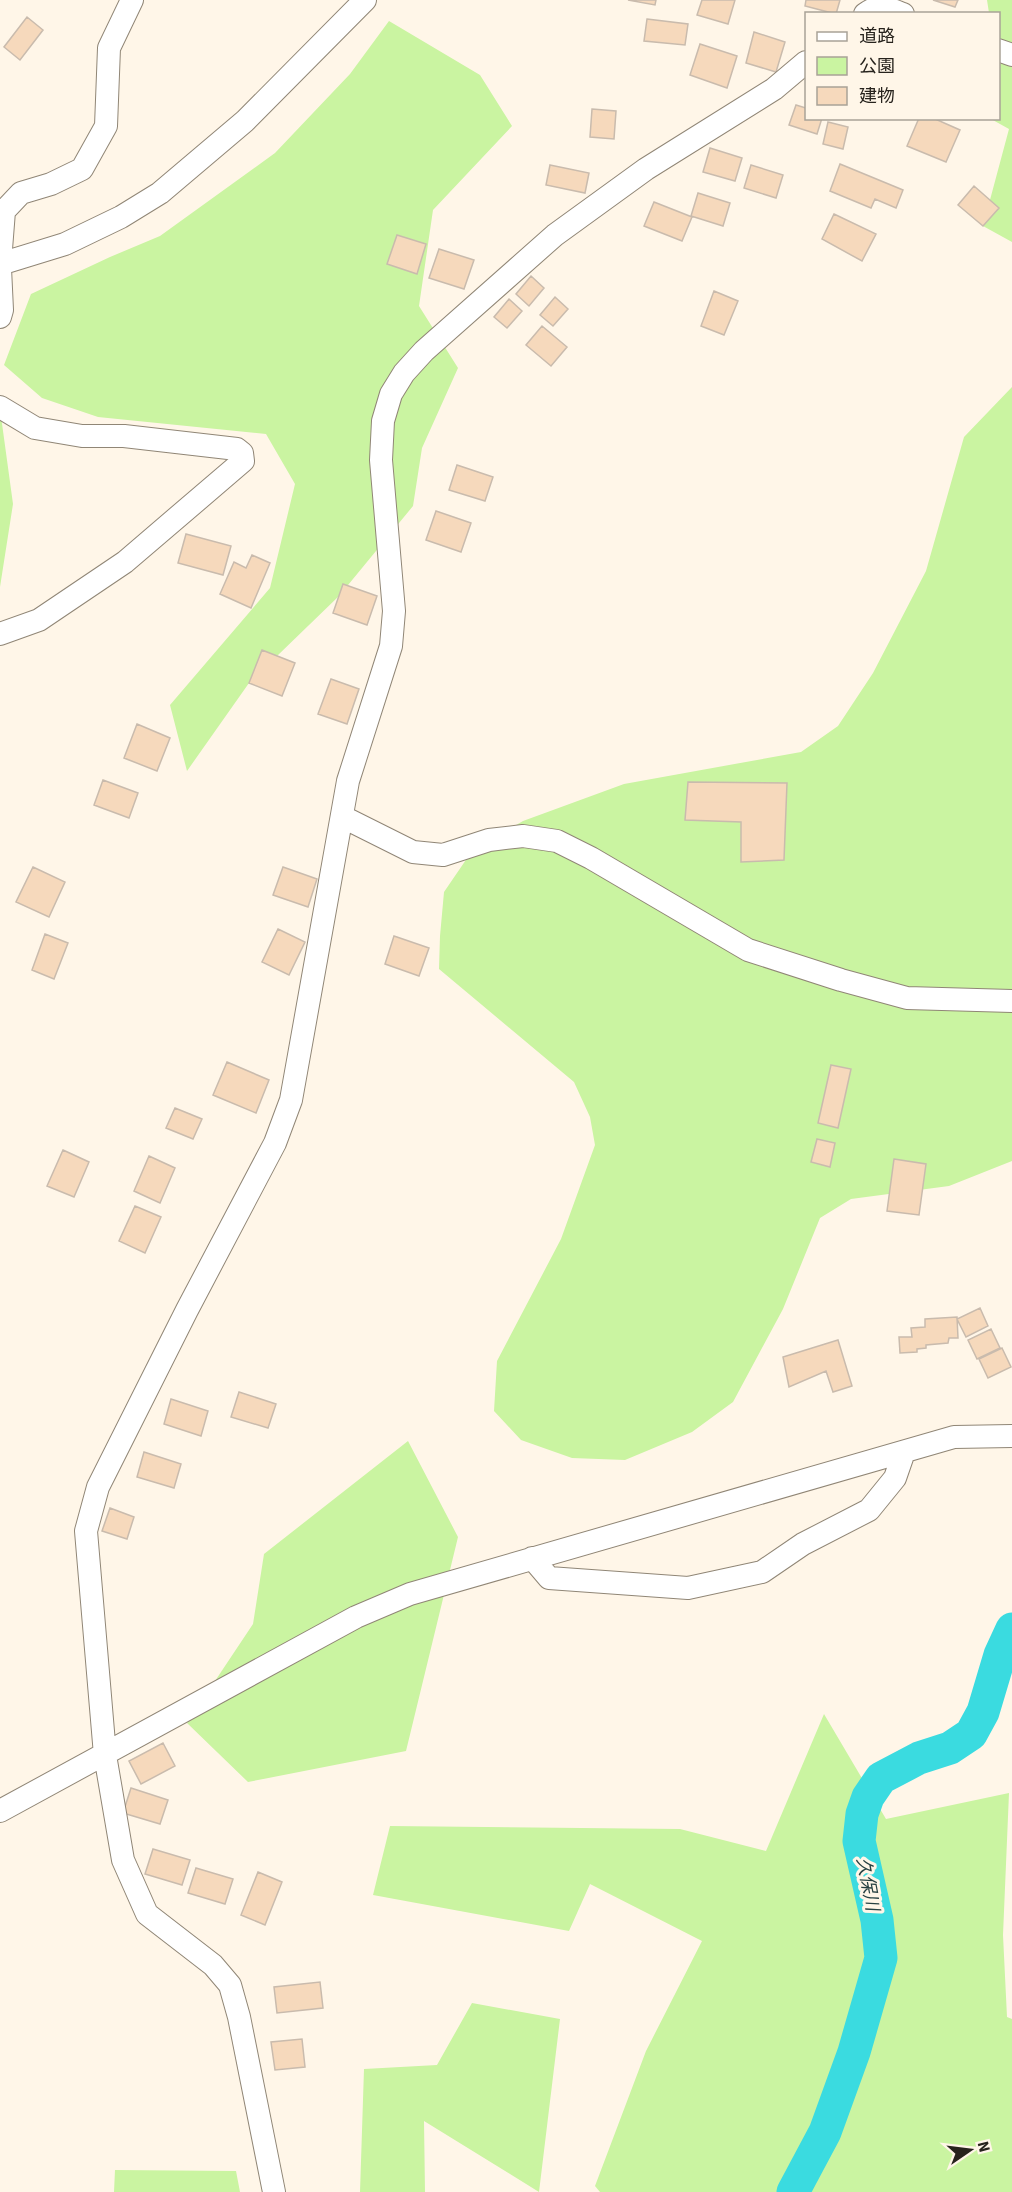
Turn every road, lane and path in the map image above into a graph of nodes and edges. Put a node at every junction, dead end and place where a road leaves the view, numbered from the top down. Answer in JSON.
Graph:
{"nodes":[{"id":1,"x":132,"y":0,"type":"edge"},
{"id":2,"x":365,"y":0,"type":"edge"},
{"id":3,"x":868,"y":12,"type":"edge"},
{"id":4,"x":897,"y":12,"type":"edge"},
{"id":5,"x":805,"y":64,"type":"edge"},
{"id":6,"x":0,"y":265,"type":"edge"},
{"id":7,"x":0,"y":317,"type":"edge"},
{"id":8,"x":0,"y":407,"type":"edge"},
{"id":9,"x":0,"y":634,"type":"edge"},
{"id":10,"x":343,"y":817,"type":"junction"},
{"id":11,"x":1012,"y":1001,"type":"edge"},
{"id":12,"x":1012,"y":1436,"type":"edge"},
{"id":13,"x":904,"y":1452,"type":"junction"},
{"id":14,"x":532,"y":1558,"type":"junction"},
{"id":15,"x":105,"y":1755,"type":"junction"},
{"id":16,"x":0,"y":1811,"type":"edge"},
{"id":17,"x":274,"y":2192,"type":"edge"}],
"edges":[{"from":1,"to":6,"type":"street"},
{"from":2,"to":6,"type":"street"},
{"from":3,"to":4,"type":"street"},
{"from":5,"to":10,"type":"street"},
{"from":6,"to":7,"type":"street"},
{"from":8,"to":9,"type":"street"},
{"from":10,"to":11,"type":"street"},
{"from":10,"to":15,"type":"street"},
{"from":12,"to":13,"type":"street"},
{"from":13,"to":14,"type":"street"},
{"from":13,"to":14,"type":"street"},
{"from":14,"to":15,"type":"street"},
{"from":15,"to":16,"type":"street"},
{"from":15,"to":17,"type":"street"}]}
